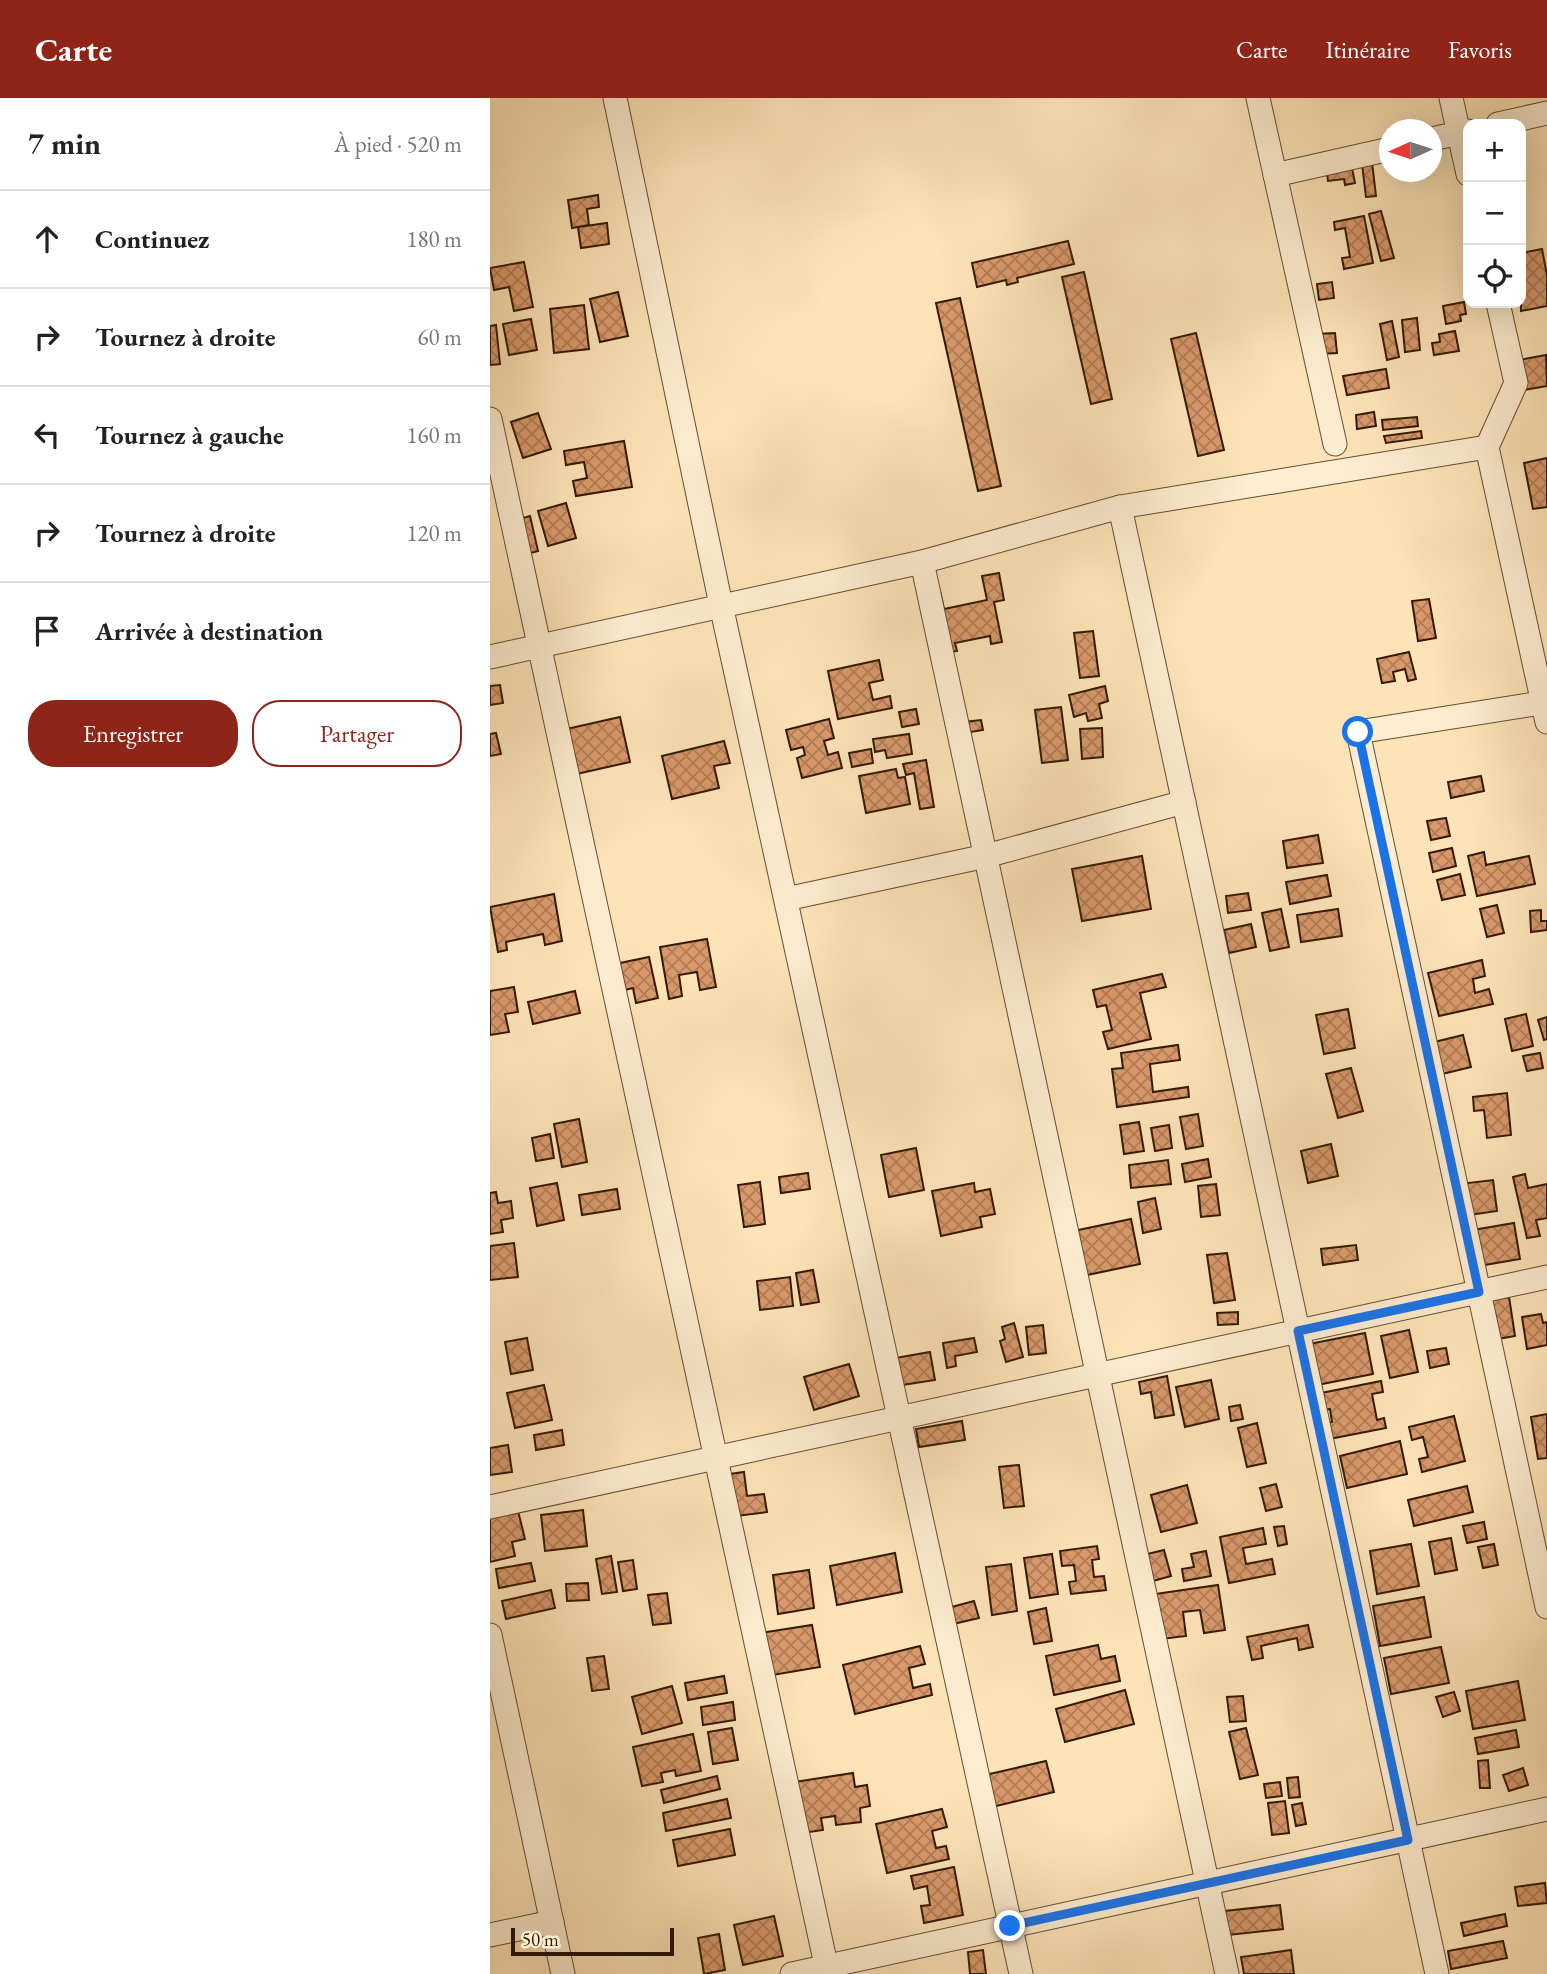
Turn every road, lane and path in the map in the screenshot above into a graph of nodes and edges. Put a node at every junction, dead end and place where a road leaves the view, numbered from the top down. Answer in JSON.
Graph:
{"nodes":[{"id":1,"x":615,"y":98,"type":"edge"},
{"id":2,"x":1258,"y":98,"type":"edge"},
{"id":3,"x":1451,"y":98,"type":"edge"},
{"id":4,"x":1547,"y":113,"type":"edge"},
{"id":5,"x":1520,"y":119,"type":"edge"},
{"id":6,"x":1463,"y":129,"type":"edge"},
{"id":7,"x":1463,"y":132,"type":"edge"},
{"id":8,"x":1442,"y":137,"type":"edge"},
{"id":9,"x":1379,"y":151,"type":"edge"},
{"id":10,"x":1275,"y":175,"type":"junction"},
{"id":11,"x":1499,"y":308,"type":"edge"},
{"id":12,"x":490,"y":419,"type":"edge"},
{"id":13,"x":1335,"y":444,"type":"dead end"},
{"id":14,"x":1487,"y":447,"type":"junction"},
{"id":15,"x":1120,"y":507,"type":"junction"},
{"id":16,"x":922,"y":562,"type":"junction"},
{"id":17,"x":721,"y":605,"type":"junction"},
{"id":18,"x":539,"y":645,"type":"junction"},
{"id":19,"x":490,"y":657,"type":"edge"},
{"id":20,"x":1546,"y":709,"type":"edge"},
{"id":21,"x":1184,"y":802,"type":"junction"},
{"id":22,"x":986,"y":856,"type":"junction"},
{"id":23,"x":786,"y":899,"type":"junction"},
{"id":24,"x":1547,"y":1277,"type":"edge"},
{"id":25,"x":1479,"y":1292,"type":"junction"},
{"id":26,"x":1298,"y":1331,"type":"junction"},
{"id":27,"x":1097,"y":1375,"type":"junction"},
{"id":28,"x":899,"y":1417,"type":"junction"},
{"id":29,"x":715,"y":1458,"type":"junction"},
{"id":30,"x":490,"y":1507,"type":"edge"},
{"id":31,"x":1547,"y":1607,"type":"edge"},
{"id":32,"x":490,"y":1635,"type":"edge"},
{"id":33,"x":1547,"y":1810,"type":"edge"},
{"id":34,"x":1408,"y":1840,"type":"junction"},
{"id":35,"x":1207,"y":1884,"type":"junction"},
{"id":36,"x":552,"y":1922,"type":"junction"},
{"id":37,"x":1010,"y":1926,"type":"junction"},
{"id":38,"x":490,"y":1935,"type":"edge"},
{"id":39,"x":827,"y":1970,"type":"edge"},
{"id":40,"x":563,"y":1974,"type":"edge"},
{"id":41,"x":792,"y":1974,"type":"edge"},
{"id":42,"x":1021,"y":1974,"type":"edge"},
{"id":43,"x":1227,"y":1974,"type":"edge"},
{"id":44,"x":1437,"y":1974,"type":"edge"}],
"edges":[{"from":1,"to":17,"type":"street"},
{"from":2,"to":10,"type":"street"},
{"from":3,"to":6,"type":"street"},
{"from":4,"to":5,"type":"street"},
{"from":7,"to":8,"type":"street"},
{"from":9,"to":10,"type":"street"},
{"from":10,"to":13,"type":"street"},
{"from":11,"to":14,"type":"street"},
{"from":12,"to":18,"type":"street"},
{"from":14,"to":15,"type":"street"},
{"from":14,"to":20,"type":"street"},
{"from":15,"to":16,"type":"street"},
{"from":15,"to":21,"type":"street"},
{"from":16,"to":17,"type":"street"},
{"from":16,"to":22,"type":"street"},
{"from":17,"to":18,"type":"street"},
{"from":17,"to":23,"type":"street"},
{"from":18,"to":19,"type":"street"},
{"from":18,"to":29,"type":"street"},
{"from":20,"to":25,"type":"street"},
{"from":21,"to":22,"type":"street"},
{"from":21,"to":26,"type":"street"},
{"from":22,"to":23,"type":"street"},
{"from":22,"to":27,"type":"street"},
{"from":23,"to":28,"type":"street"},
{"from":24,"to":25,"type":"street"},
{"from":25,"to":26,"type":"street"},
{"from":25,"to":31,"type":"street"},
{"from":26,"to":27,"type":"street"},
{"from":26,"to":34,"type":"street"},
{"from":27,"to":28,"type":"street"},
{"from":27,"to":35,"type":"street"},
{"from":28,"to":29,"type":"street"},
{"from":28,"to":37,"type":"street"},
{"from":29,"to":30,"type":"street"},
{"from":29,"to":39,"type":"street"},
{"from":32,"to":36,"type":"street"},
{"from":33,"to":34,"type":"street"},
{"from":34,"to":35,"type":"street"},
{"from":34,"to":44,"type":"street"},
{"from":35,"to":37,"type":"street"},
{"from":35,"to":43,"type":"street"},
{"from":36,"to":38,"type":"street"},
{"from":36,"to":40,"type":"street"},
{"from":37,"to":39,"type":"street"},
{"from":37,"to":42,"type":"street"},
{"from":39,"to":41,"type":"street"}]}
